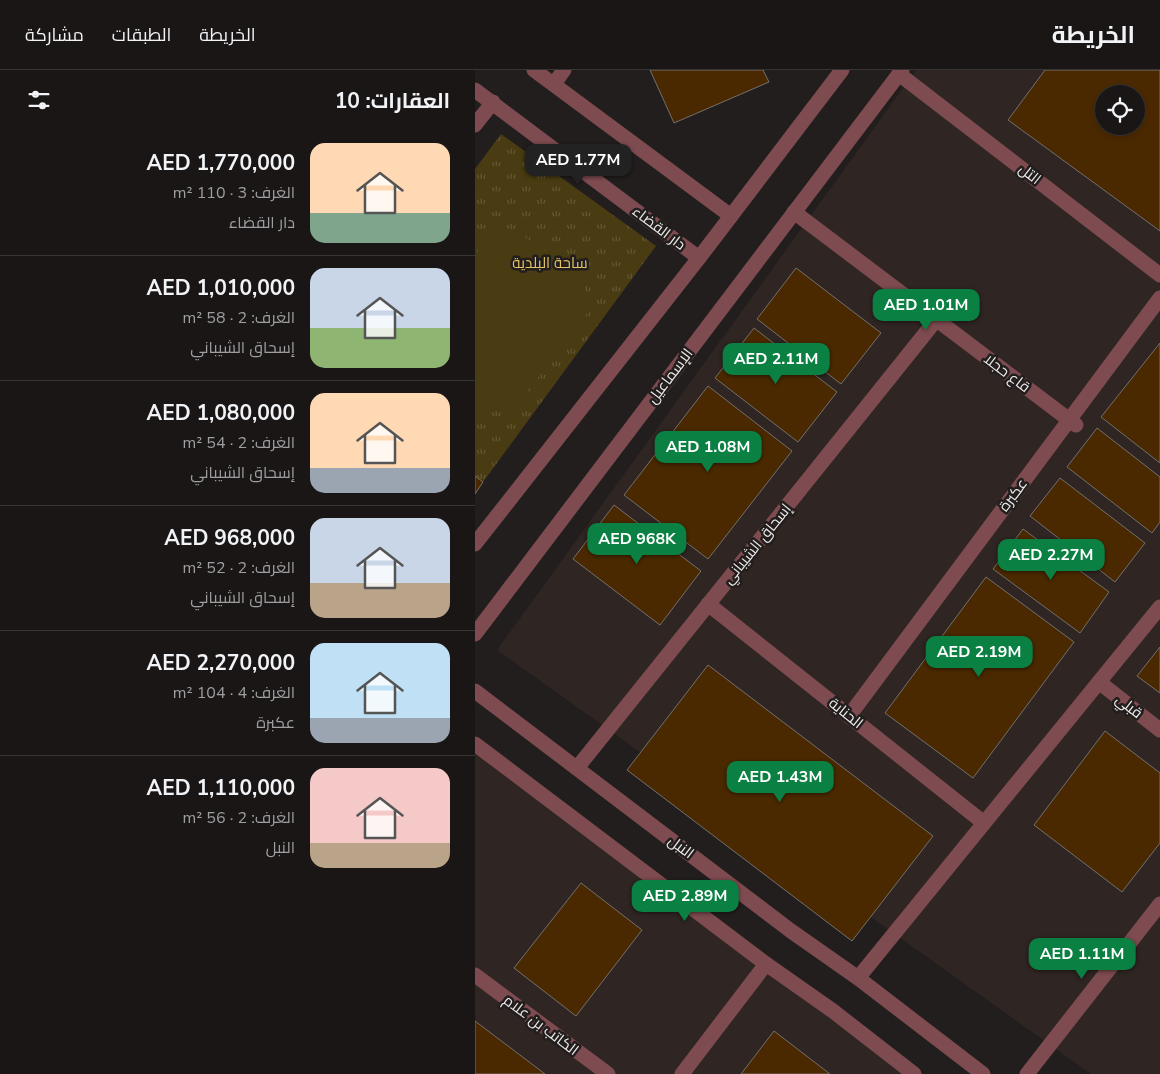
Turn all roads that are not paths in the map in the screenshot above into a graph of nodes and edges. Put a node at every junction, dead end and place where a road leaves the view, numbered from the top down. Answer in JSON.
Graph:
{"nodes":[{"id":1,"x":534,"y":70,"type":"edge"},
{"id":2,"x":564,"y":70,"type":"edge"},
{"id":3,"x":843,"y":70,"type":"edge"},
{"id":4,"x":901,"y":72,"type":"edge"},
{"id":5,"x":554,"y":84,"type":"junction"},
{"id":6,"x":475,"y":90,"type":"edge"},
{"id":7,"x":493,"y":102,"type":"junction"},
{"id":8,"x":475,"y":125,"type":"edge"},
{"id":9,"x":794,"y":212,"type":"junction"},
{"id":10,"x":731,"y":216,"type":"junction"},
{"id":11,"x":699,"y":258,"type":"junction"},
{"id":12,"x":1160,"y":275,"type":"edge"},
{"id":13,"x":1160,"y":298,"type":"edge"},
{"id":14,"x":936,"y":320,"type":"junction"},
{"id":15,"x":1073,"y":423,"type":"junction"},
{"id":16,"x":475,"y":544,"type":"edge"},
{"id":17,"x":708,"y":604,"type":"junction"},
{"id":18,"x":1160,"y":607,"type":"edge"},
{"id":19,"x":475,"y":634,"type":"edge"},
{"id":20,"x":1099,"y":682,"type":"junction"},
{"id":21,"x":475,"y":692,"type":"edge"},
{"id":22,"x":849,"y":716,"type":"junction"},
{"id":23,"x":1160,"y":730,"type":"edge"},
{"id":24,"x":475,"y":744,"type":"edge"},
{"id":25,"x":577,"y":768,"type":"junction"},
{"id":26,"x":984,"y":823,"type":"junction"},
{"id":27,"x":1160,"y":904,"type":"edge"},
{"id":28,"x":766,"y":964,"type":"junction"},
{"id":29,"x":475,"y":975,"type":"edge"},
{"id":30,"x":858,"y":978,"type":"junction"},
{"id":31,"x":608,"y":1074,"type":"edge"},
{"id":32,"x":682,"y":1074,"type":"edge"},
{"id":33,"x":914,"y":1074,"type":"edge"},
{"id":34,"x":983,"y":1074,"type":"edge"},
{"id":35,"x":1027,"y":1074,"type":"edge"}],
"edges":[{"from":1,"to":5,"type":"street"},
{"from":2,"to":5,"type":"street"},
{"from":3,"to":10,"type":"street"},
{"from":4,"to":9,"type":"street","name":"الإسماعيل"},
{"from":4,"to":12,"type":"street","name":"التل"},
{"from":5,"to":10,"type":"street"},
{"from":6,"to":7,"type":"street","name":"دار القضاء"},
{"from":7,"to":8,"type":"street"},
{"from":7,"to":11,"type":"street","name":"دار القضاء"},
{"from":9,"to":14,"type":"street","name":"قاع حجلا"},
{"from":9,"to":19,"type":"street","name":"الإسماعيل"},
{"from":10,"to":11,"type":"street"},
{"from":11,"to":16,"type":"street"},
{"from":13,"to":15,"type":"street","name":"عكبرة"},
{"from":14,"to":15,"type":"street","name":"قاع حجلا"},
{"from":14,"to":17,"type":"street","name":"إسحاق الشيباني"},
{"from":15,"to":22,"type":"street","name":"عكبرة"},
{"from":17,"to":22,"type":"street","name":"الحناية"},
{"from":17,"to":25,"type":"street","name":"إسحاق الشيباني"},
{"from":18,"to":20,"type":"street"},
{"from":20,"to":23,"type":"street","name":"قبلي"},
{"from":20,"to":26,"type":"street"},
{"from":21,"to":25,"type":"street","name":"النبل"},
{"from":22,"to":26,"type":"street","name":"الحناية"},
{"from":24,"to":28,"type":"street"},
{"from":25,"to":30,"type":"street","name":"النبل"},
{"from":26,"to":30,"type":"street"},
{"from":27,"to":35,"type":"street"},
{"from":28,"to":32,"type":"street"},
{"from":28,"to":33,"type":"street"},
{"from":29,"to":31,"type":"street","name":"الكاتب بن علام"},
{"from":30,"to":34,"type":"street","name":"النبل"}]}
